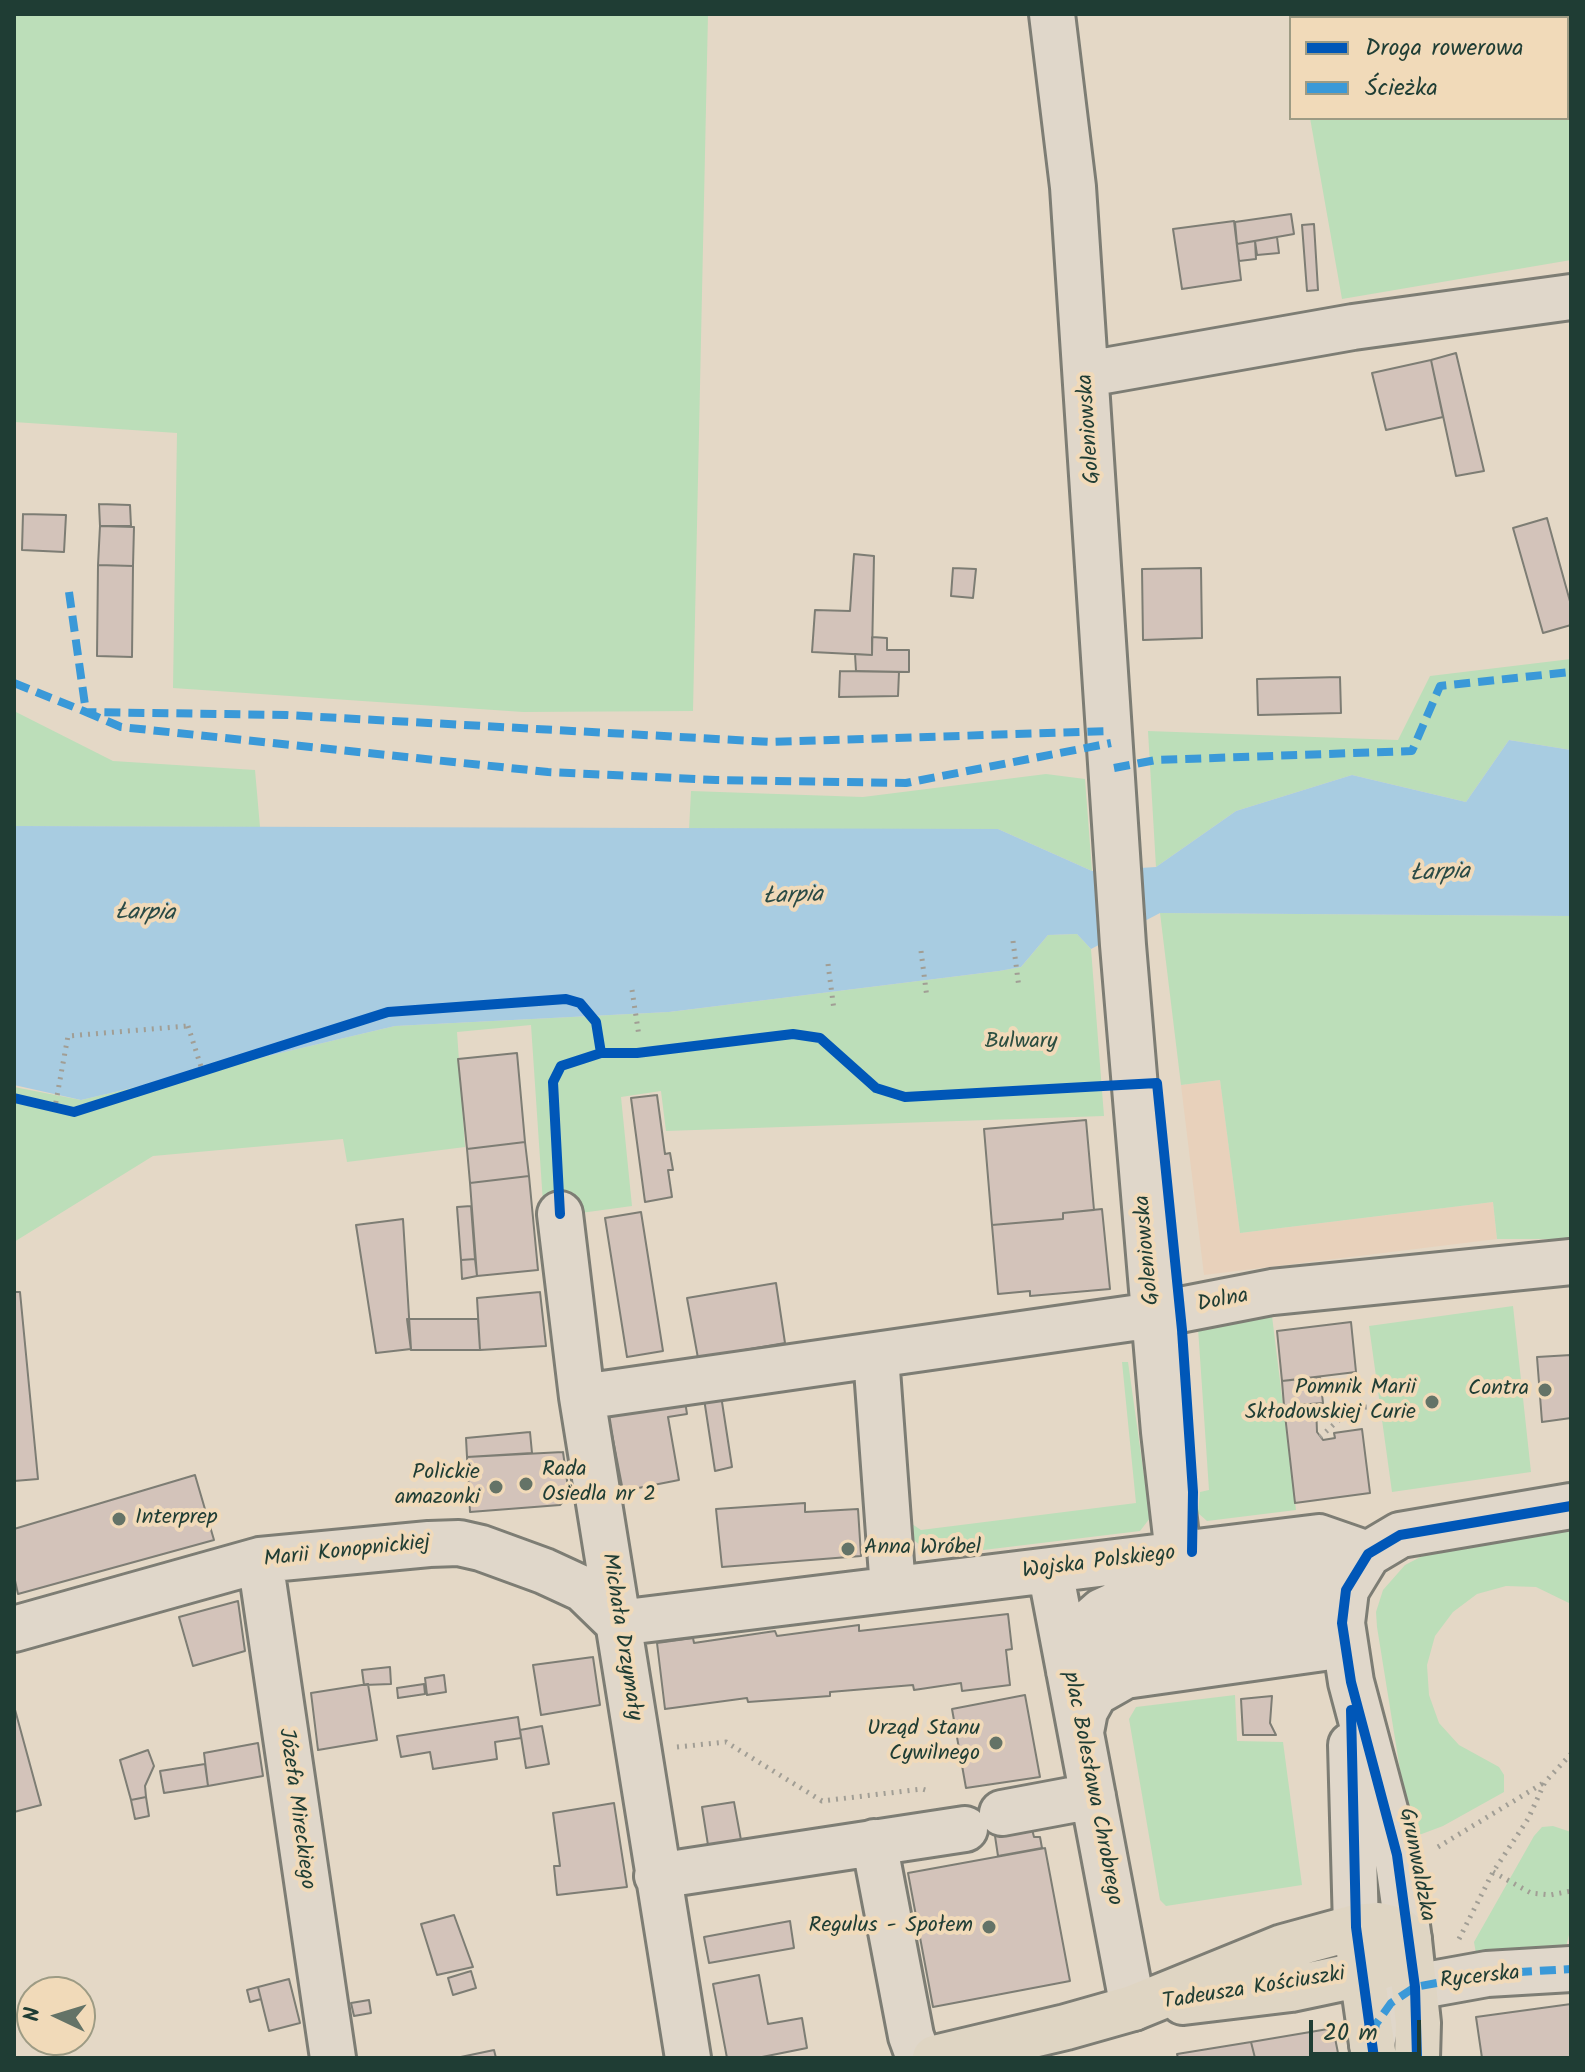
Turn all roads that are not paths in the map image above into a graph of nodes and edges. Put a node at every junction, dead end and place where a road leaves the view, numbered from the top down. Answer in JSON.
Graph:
{"nodes":[{"id":1,"x":1052,"y":14,"type":"edge"},
{"id":2,"x":1571,"y":297,"type":"edge"},
{"id":3,"x":1087,"y":374,"type":"junction"},
{"id":4,"x":560,"y":1214,"type":"dead end"},
{"id":5,"x":1571,"y":1262,"type":"edge"},
{"id":6,"x":1154,"y":1315,"type":"junction"},
{"id":7,"x":876,"y":1356,"type":"junction"},
{"id":8,"x":582,"y":1397,"type":"junction"},
{"id":9,"x":1571,"y":1506,"type":"edge"},
{"id":10,"x":1178,"y":1554,"type":"junction"},
{"id":11,"x":260,"y":1560,"type":"junction"},
{"id":12,"x":1050,"y":1570,"type":"junction"},
{"id":13,"x":893,"y":1589,"type":"junction"},
{"id":14,"x":1352,"y":1612,"type":"junction"},
{"id":15,"x":618,"y":1623,"type":"junction"},
{"id":16,"x":14,"y":1629,"type":"edge"},
{"id":17,"x":1075,"y":1703,"type":"junction"},
{"id":18,"x":1093,"y":1796,"type":"junction"},
{"id":19,"x":874,"y":1842,"type":"junction"},
{"id":20,"x":657,"y":1876,"type":"junction"},
{"id":21,"x":1356,"y":1927,"type":"junction"},
{"id":22,"x":1409,"y":1940,"type":"junction"},
{"id":23,"x":1571,"y":1969,"type":"edge"},
{"id":24,"x":1362,"y":1974,"type":"junction"},
{"id":25,"x":1415,"y":1987,"type":"junction"},
{"id":26,"x":1133,"y":2008,"type":"junction"},
{"id":27,"x":1373,"y":2051,"type":"edge"},
{"id":28,"x":333,"y":2058,"type":"edge"},
{"id":29,"x":688,"y":2058,"type":"edge"},
{"id":30,"x":919,"y":2058,"type":"edge"},
{"id":31,"x":935,"y":2058,"type":"edge"},
{"id":32,"x":1417,"y":2058,"type":"edge"}],
"edges":[{"from":1,"to":3,"type":"street","name":"Goleniowska"},
{"from":2,"to":3,"type":"street"},
{"from":3,"to":6,"type":"street","name":"Goleniowska"},
{"from":4,"to":8,"type":"street","name":"Michała Drzymały"},
{"from":5,"to":6,"type":"street","name":"Dolna"},
{"from":6,"to":7,"type":"street","name":"Dolna"},
{"from":6,"to":10,"type":"street","name":"Goleniowska"},
{"from":7,"to":8,"type":"street","name":"Dolna"},
{"from":7,"to":13,"type":"street"},
{"from":8,"to":15,"type":"street","name":"Michała Drzymały"},
{"from":9,"to":14,"type":"street"},
{"from":10,"to":12,"type":"street","name":"Wojska Polskiego"},
{"from":10,"to":14,"type":"street","name":"Wojska Polskiego"},
{"from":11,"to":15,"type":"street","name":"Marii Konopnickiej"},
{"from":11,"to":16,"type":"street","name":"Marii Konopnickiej"},
{"from":11,"to":28,"type":"street","name":"Józefa Mireckiego"},
{"from":12,"to":13,"type":"street","name":"Wojska Polskiego"},
{"from":12,"to":17,"type":"street","name":"plac Bolesława Chrobrego"},
{"from":13,"to":15,"type":"street","name":"Wojska Polskiego"},
{"from":14,"to":17,"type":"street"},
{"from":14,"to":17,"type":"street"},
{"from":14,"to":21,"type":"street"},
{"from":14,"to":22,"type":"street","name":"Grunwaldzka"},
{"from":15,"to":20,"type":"street","name":"Michała Drzymały"},
{"from":17,"to":18,"type":"street","name":"plac Bolesława Chrobrego"},
{"from":18,"to":19,"type":"street"},
{"from":18,"to":26,"type":"street","name":"plac Bolesława Chrobrego"},
{"from":19,"to":20,"type":"street"},
{"from":19,"to":30,"type":"street"},
{"from":20,"to":29,"type":"street","name":"Michała Drzymały"},
{"from":21,"to":22,"type":"main road","name":"Grunwaldzka"},
{"from":21,"to":24,"type":"main road"},
{"from":21,"to":26,"type":"main road","name":"Tadeusza Kościuszki"},
{"from":22,"to":24,"type":"main road","name":"Tadeusza Kościuszki"},
{"from":22,"to":25,"type":"main road","name":"Grunwaldzka"},
{"from":23,"to":25,"type":"street","name":"Rycerska"},
{"from":24,"to":26,"type":"main road","name":"Tadeusza Kościuszki"},
{"from":24,"to":27,"type":"main road"},
{"from":25,"to":27,"type":"street","name":"Rycerska"},
{"from":25,"to":32,"type":"main road","name":"Grunwaldzka"},
{"from":26,"to":31,"type":"main road","name":"Tadeusza Kościuszki"}]}
